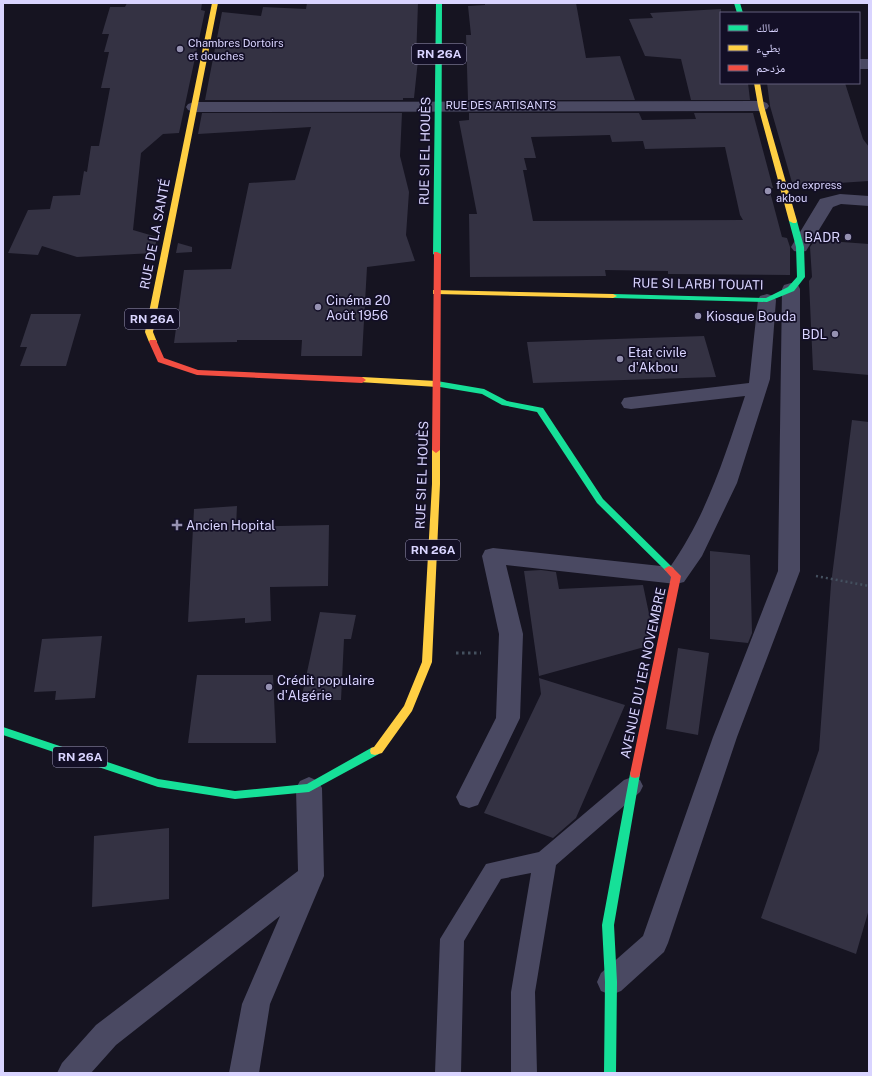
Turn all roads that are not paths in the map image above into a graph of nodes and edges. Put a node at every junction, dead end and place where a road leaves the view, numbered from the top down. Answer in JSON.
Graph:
{"nodes":[{"id":1,"x":215,"y":3,"type":"edge"},
{"id":2,"x":439,"y":3,"type":"edge"},
{"id":3,"x":757,"y":84,"type":"edge"},
{"id":4,"x":438,"y":105,"type":"junction"},
{"id":5,"x":761,"y":106,"type":"junction"},
{"id":6,"x":194,"y":107,"type":"junction"},
{"id":7,"x":869,"y":201,"type":"edge"},
{"id":8,"x":800,"y":247,"type":"junction"},
{"id":9,"x":791,"y":289,"type":"junction"},
{"id":10,"x":436,"y":292,"type":"junction"},
{"id":11,"x":767,"y":300,"type":"junction"},
{"id":12,"x":437,"y":384,"type":"junction"},
{"id":13,"x":757,"y":388,"type":"junction"},
{"id":14,"x":631,"y":403,"type":"dead end"},
{"id":15,"x":676,"y":576,"type":"junction"},
{"id":16,"x":3,"y":731,"type":"edge"},
{"id":17,"x":632,"y":786,"type":"junction"},
{"id":18,"x":309,"y":788,"type":"junction"},
{"id":19,"x":469,"y":797,"type":"dead end"},
{"id":20,"x":545,"y":860,"type":"junction"},
{"id":21,"x":311,"y":876,"type":"junction"},
{"id":22,"x":611,"y":982,"type":"junction"},
{"id":23,"x":72,"y":1073,"type":"edge"},
{"id":24,"x":244,"y":1073,"type":"edge"},
{"id":25,"x":448,"y":1073,"type":"edge"},
{"id":26,"x":524,"y":1073,"type":"edge"},
{"id":27,"x":610,"y":1073,"type":"edge"}],
"edges":[{"from":1,"to":6,"type":"main road","name":"RUE DE LA SANTÉ","number":"RN 26A"},
{"from":2,"to":4,"type":"main road","name":"RUE SI EL HOUÈS","number":"RN 26A"},
{"from":3,"to":5,"type":"main road"},
{"from":4,"to":5,"type":"street","name":"RUE DES ARTISANTS"},
{"from":4,"to":6,"type":"street","name":"RUE DES ARTISANTS"},
{"from":4,"to":10,"type":"main road","name":"RUE SI EL HOUÈS","number":"RN 26A"},
{"from":5,"to":8,"type":"main road"},
{"from":6,"to":12,"type":"main road","name":"RUE DE LA SANTÉ","number":"RN 26A"},
{"from":7,"to":8,"type":"street"},
{"from":8,"to":9,"type":"main road"},
{"from":9,"to":11,"type":"main road","name":"RUE SI LARBI TOUATI"},
{"from":9,"to":22,"type":"street"},
{"from":10,"to":11,"type":"main road","name":"RUE SI LARBI TOUATI"},
{"from":10,"to":12,"type":"main road","name":"RUE SI EL HOUÈS","number":"RN 26A"},
{"from":11,"to":13,"type":"street"},
{"from":12,"to":15,"type":"main road","name":"AVENUE DU 1ER NOVEMBRE"},
{"from":12,"to":18,"type":"main road","name":"RUE SI EL HOUÈS","number":"RN 26A"},
{"from":13,"to":14,"type":"street"},
{"from":13,"to":15,"type":"street"},
{"from":15,"to":17,"type":"main road","name":"AVENUE DU 1ER NOVEMBRE"},
{"from":15,"to":19,"type":"street"},
{"from":16,"to":18,"type":"main road","name":"RUE SI EL HOUÈS","number":"RN 26A"},
{"from":17,"to":20,"type":"lane"},
{"from":17,"to":22,"type":"main road","name":"AVENUE DU 1ER NOVEMBRE"},
{"from":18,"to":21,"type":"street"},
{"from":20,"to":25,"type":"lane"},
{"from":20,"to":26,"type":"lane"},
{"from":21,"to":23,"type":"street"},
{"from":21,"to":24,"type":"street"},
{"from":22,"to":27,"type":"main road","name":"AVENUE DU 1ER NOVEMBRE"}]}
